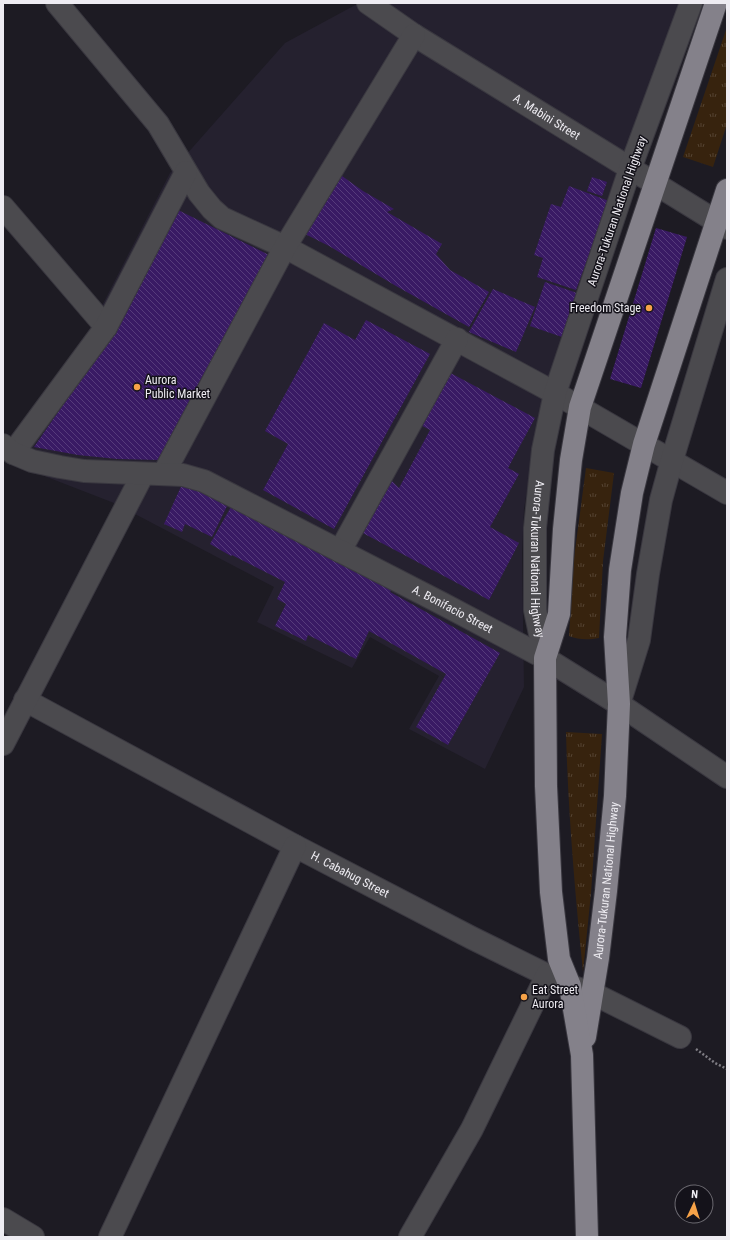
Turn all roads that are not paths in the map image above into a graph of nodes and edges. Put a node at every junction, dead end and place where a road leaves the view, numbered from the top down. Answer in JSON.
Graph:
{"nodes":[{"id":1,"x":57,"y":3,"type":"edge"},
{"id":2,"x":368,"y":3,"type":"edge"},
{"id":3,"x":691,"y":3,"type":"edge"},
{"id":4,"x":716,"y":3,"type":"edge"},
{"id":5,"x":414,"y":35,"type":"junction"},
{"id":6,"x":630,"y":169,"type":"junction"},
{"id":7,"x":186,"y":172,"type":"junction"},
{"id":8,"x":655,"y":184,"type":"junction"},
{"id":9,"x":727,"y":190,"type":"edge"},
{"id":10,"x":3,"y":207,"type":"edge"},
{"id":11,"x":722,"y":225,"type":"edge"},
{"id":12,"x":285,"y":247,"type":"junction"},
{"id":13,"x":727,"y":279,"type":"edge"},
{"id":14,"x":106,"y":327,"type":"junction"},
{"id":15,"x":456,"y":339,"type":"junction"},
{"id":16,"x":555,"y":393,"type":"junction"},
{"id":17,"x":580,"y":407,"type":"junction"},
{"id":18,"x":644,"y":444,"type":"junction"},
{"id":19,"x":8,"y":449,"type":"edge"},
{"id":20,"x":672,"y":460,"type":"junction"},
{"id":21,"x":153,"y":473,"type":"junction"},
{"id":22,"x":727,"y":493,"type":"edge"},
{"id":23,"x":340,"y":551,"type":"junction"},
{"id":24,"x":545,"y":658,"type":"junction"},
{"id":25,"x":25,"y":700,"type":"junction"},
{"id":26,"x":619,"y":704,"type":"junction"},
{"id":27,"x":3,"y":744,"type":"edge"},
{"id":28,"x":727,"y":777,"type":"edge"},
{"id":29,"x":295,"y":846,"type":"junction"},
{"id":30,"x":547,"y":975,"type":"junction"},
{"id":31,"x":570,"y":986,"type":"junction"},
{"id":32,"x":592,"y":993,"type":"junction"},
{"id":33,"x":680,"y":1037,"type":"road end"},
{"id":34,"x":582,"y":1055,"type":"junction"},
{"id":35,"x":3,"y":1219,"type":"edge"},
{"id":36,"x":33,"y":1237,"type":"edge"},
{"id":37,"x":110,"y":1237,"type":"edge"},
{"id":38,"x":410,"y":1237,"type":"edge"},
{"id":39,"x":587,"y":1237,"type":"edge"}],
"edges":[{"from":1,"to":7,"type":"street"},
{"from":2,"to":5,"type":"street","name":"A. Mabini Street"},
{"from":3,"to":6,"type":"street","name":"Aurora-Tukuran National Highway"},
{"from":4,"to":8,"type":"highway","name":"Aurora-Tukuran National Highway"},
{"from":5,"to":6,"type":"street","name":"A. Mabini Street"},
{"from":5,"to":12,"type":"street"},
{"from":6,"to":8,"type":"street","name":"A. Mabini Street"},
{"from":6,"to":16,"type":"street","name":"Aurora-Tukuran National Highway"},
{"from":7,"to":12,"type":"street"},
{"from":7,"to":14,"type":"street"},
{"from":8,"to":11,"type":"street","name":"A. Mabini Street"},
{"from":8,"to":17,"type":"highway","name":"Aurora-Tukuran National Highway"},
{"from":9,"to":11,"type":"highway","name":"Aurora-Tukuran National Highway"},
{"from":10,"to":14,"type":"street"},
{"from":11,"to":18,"type":"highway","name":"Aurora-Tukuran National Highway"},
{"from":12,"to":15,"type":"street"},
{"from":12,"to":21,"type":"street"},
{"from":13,"to":20,"type":"street","name":"Aurora-Tukuran National Highway"},
{"from":14,"to":19,"type":"street"},
{"from":15,"to":16,"type":"street"},
{"from":15,"to":23,"type":"street"},
{"from":16,"to":17,"type":"street"},
{"from":16,"to":24,"type":"street","name":"Aurora-Tukuran National Highway"},
{"from":17,"to":18,"type":"street"},
{"from":17,"to":24,"type":"highway","name":"Aurora-Tukuran National Highway"},
{"from":18,"to":20,"type":"street"},
{"from":18,"to":26,"type":"highway","name":"Aurora-Tukuran National Highway"},
{"from":19,"to":21,"type":"street","name":"A. Bonifacio Street"},
{"from":20,"to":22,"type":"street"},
{"from":20,"to":26,"type":"street","name":"Aurora-Tukuran National Highway"},
{"from":21,"to":23,"type":"street","name":"A. Bonifacio Street"},
{"from":21,"to":25,"type":"street"},
{"from":23,"to":24,"type":"street","name":"A. Bonifacio Street"},
{"from":24,"to":26,"type":"street","name":"A. Bonifacio Street"},
{"from":24,"to":31,"type":"highway","name":"Aurora-Tukuran National Highway"},
{"from":25,"to":27,"type":"street"},
{"from":25,"to":29,"type":"street","name":"H. Cabahug Street"},
{"from":26,"to":28,"type":"street","name":"A. Bonifacio Street"},
{"from":26,"to":32,"type":"highway","name":"Aurora-Tukuran National Highway"},
{"from":29,"to":30,"type":"street","name":"H. Cabahug Street"},
{"from":29,"to":37,"type":"street"},
{"from":30,"to":31,"type":"street","name":"H. Cabahug Street"},
{"from":30,"to":38,"type":"street"},
{"from":31,"to":32,"type":"street","name":"H. Cabahug Street"},
{"from":31,"to":34,"type":"highway","name":"Aurora-Tukuran National Highway"},
{"from":32,"to":33,"type":"street","name":"H. Cabahug Street"},
{"from":32,"to":34,"type":"highway","name":"Aurora-Tukuran National Highway"},
{"from":34,"to":39,"type":"highway","name":"Aurora-Tukuran National Highway"},
{"from":35,"to":36,"type":"street"}]}
